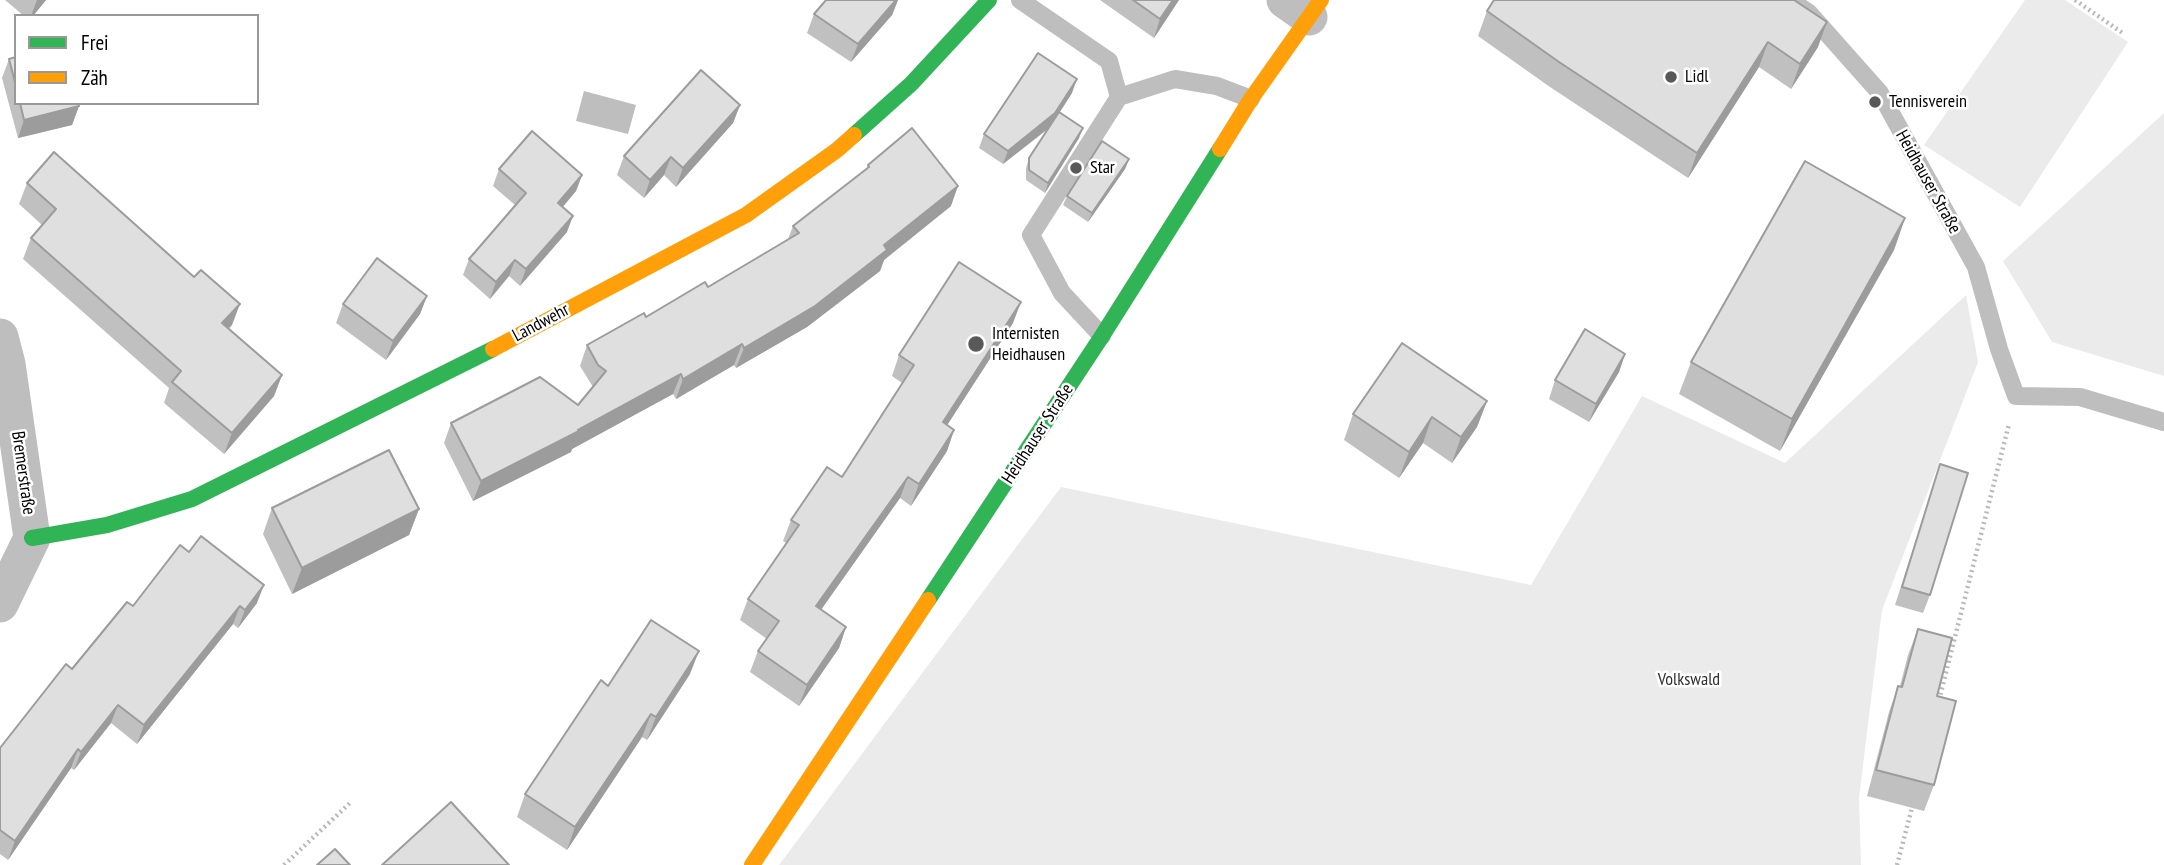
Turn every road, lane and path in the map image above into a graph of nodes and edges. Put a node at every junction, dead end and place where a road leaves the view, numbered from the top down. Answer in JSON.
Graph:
{"nodes":[{"id":1,"x":989,"y":0,"type":"edge"},
{"id":2,"x":1020,"y":0,"type":"edge"},
{"id":3,"x":1790,"y":0,"type":"edge"},
{"id":4,"x":2075,"y":0,"type":"edge"},
{"id":5,"x":1305,"y":6,"type":"edge"},
{"id":6,"x":2124,"y":34,"type":"dead end"},
{"id":7,"x":1119,"y":97,"type":"junction"},
{"id":8,"x":1251,"y":99,"type":"junction"},
{"id":9,"x":1102,"y":336,"type":"junction"},
{"id":10,"x":0,"y":337,"type":"edge"},
{"id":11,"x":2016,"y":396,"type":"junction"},
{"id":12,"x":2164,"y":422,"type":"edge"},
{"id":13,"x":32,"y":538,"type":"junction"},
{"id":14,"x":0,"y":604,"type":"edge"},
{"id":15,"x":1938,"y":704,"type":"edge"},
{"id":16,"x":1914,"y":798,"type":"edge"},
{"id":17,"x":351,"y":802,"type":"dead end"},
{"id":18,"x":284,"y":865,"type":"edge"},
{"id":19,"x":752,"y":865,"type":"edge"},
{"id":20,"x":1897,"y":865,"type":"edge"}],
"edges":[{"from":1,"to":13,"type":"street","name":"Landwehr"},
{"from":2,"to":7,"type":"lane"},
{"from":3,"to":11,"type":"lane","name":"Heidhauser Straße"},
{"from":4,"to":6,"type":"path"},
{"from":5,"to":8,"type":"street","name":"Heidhauser Straße"},
{"from":7,"to":8,"type":"lane"},
{"from":7,"to":9,"type":"lane"},
{"from":8,"to":9,"type":"street","name":"Heidhauser Straße"},
{"from":9,"to":19,"type":"street","name":"Heidhauser Straße"},
{"from":10,"to":13,"type":"street","name":"Bremerstraße"},
{"from":11,"to":12,"type":"lane"},
{"from":11,"to":15,"type":"path"},
{"from":13,"to":14,"type":"street","name":"Bremerstraße"},
{"from":16,"to":20,"type":"path"},
{"from":17,"to":18,"type":"path"}]}
